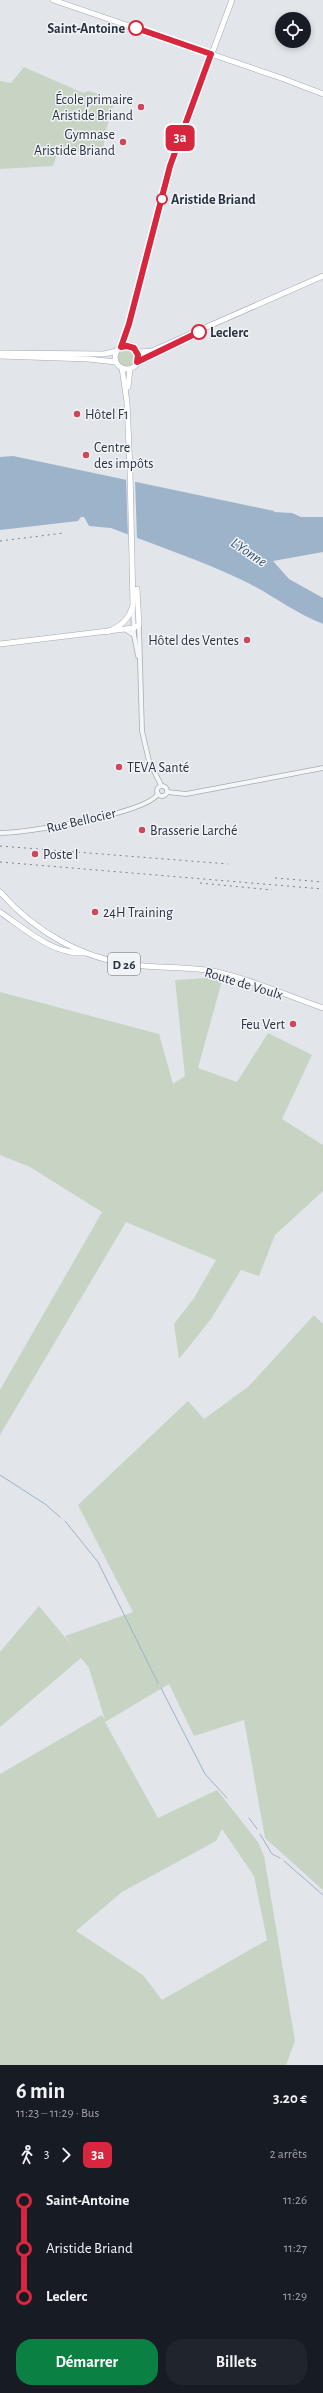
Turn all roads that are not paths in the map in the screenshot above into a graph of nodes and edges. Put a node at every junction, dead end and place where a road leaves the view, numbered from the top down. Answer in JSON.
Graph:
{"nodes":[{"id":1,"x":53,"y":0,"type":"edge"},
{"id":2,"x":232,"y":0,"type":"edge"},
{"id":3,"x":211,"y":54,"type":"junction"},
{"id":4,"x":323,"y":94,"type":"edge"},
{"id":5,"x":323,"y":276,"type":"edge"},
{"id":6,"x":129,"y":324,"type":"junction"},
{"id":7,"x":181,"y":340,"type":"junction"},
{"id":8,"x":133,"y":348,"type":"junction"},
{"id":9,"x":119,"y":349,"type":"junction"},
{"id":10,"x":0,"y":353,"type":"edge"},
{"id":11,"x":0,"y":356,"type":"edge"},
{"id":12,"x":116,"y":362,"type":"junction"},
{"id":13,"x":137,"y":362,"type":"junction"},
{"id":14,"x":122,"y":368,"type":"junction"},
{"id":15,"x":130,"y":369,"type":"junction"},
{"id":16,"x":127,"y":402,"type":"junction"},
{"id":17,"x":134,"y":574,"type":"junction"},
{"id":18,"x":133,"y":605,"type":"junction"},
{"id":19,"x":139,"y":625,"type":"junction"},
{"id":20,"x":133,"y":628,"type":"junction"},
{"id":21,"x":126,"y":630,"type":"junction"},
{"id":22,"x":107,"y":632,"type":"junction"},
{"id":23,"x":134,"y":635,"type":"junction"},
{"id":24,"x":0,"y":644,"type":"edge"},
{"id":25,"x":139,"y":658,"type":"junction"},
{"id":26,"x":323,"y":768,"type":"edge"},
{"id":27,"x":161,"y":785,"type":"junction"},
{"id":28,"x":167,"y":792,"type":"junction"},
{"id":29,"x":158,"y":794,"type":"junction"},
{"id":30,"x":0,"y":833,"type":"edge"},
{"id":31,"x":0,"y":892,"type":"edge"},
{"id":32,"x":0,"y":912,"type":"edge"},
{"id":33,"x":86,"y":952,"type":"junction"},
{"id":34,"x":323,"y":1008,"type":"edge"}],
"edges":[{"from":1,"to":3,"type":"main road"},
{"from":2,"to":3,"type":"main road"},
{"from":3,"to":4,"type":"main road"},
{"from":3,"to":6,"type":"main road"},
{"from":5,"to":7,"type":"main road"},
{"from":6,"to":8,"type":"main road"},
{"from":6,"to":9,"type":"main road"},
{"from":7,"to":8,"type":"main road"},
{"from":7,"to":13,"type":"main road"},
{"from":8,"to":9,"type":"main road"},
{"from":8,"to":13,"type":"main road"},
{"from":9,"to":10,"type":"main road"},
{"from":9,"to":12,"type":"main road"},
{"from":11,"to":12,"type":"main road"},
{"from":12,"to":14,"type":"main road"},
{"from":13,"to":15,"type":"main road"},
{"from":14,"to":15,"type":"main road"},
{"from":14,"to":16,"type":"main road"},
{"from":15,"to":16,"type":"main road"},
{"from":16,"to":17,"type":"main road"},
{"from":17,"to":18,"type":"main road"},
{"from":17,"to":19,"type":"main road"},
{"from":18,"to":20,"type":"street"},
{"from":18,"to":22,"type":"main road"},
{"from":19,"to":20,"type":"main road"},
{"from":19,"to":25,"type":"street"},
{"from":20,"to":21,"type":"main road"},
{"from":20,"to":23,"type":"street"},
{"from":21,"to":22,"type":"main road"},
{"from":21,"to":23,"type":"street"},
{"from":22,"to":24,"type":"main road"},
{"from":23,"to":25,"type":"street"},
{"from":25,"to":27,"type":"street"},
{"from":26,"to":28,"type":"street"},
{"from":27,"to":28,"type":"street"},
{"from":27,"to":29,"type":"street"},
{"from":28,"to":29,"type":"street"},
{"from":29,"to":30,"type":"street","name":"Rue Bellocier"},
{"from":31,"to":33,"type":"main road"},
{"from":32,"to":33,"type":"main road","number":"D 26"},
{"from":33,"to":34,"type":"main road","name":"Route de Voulx","number":"D 26"}]}
